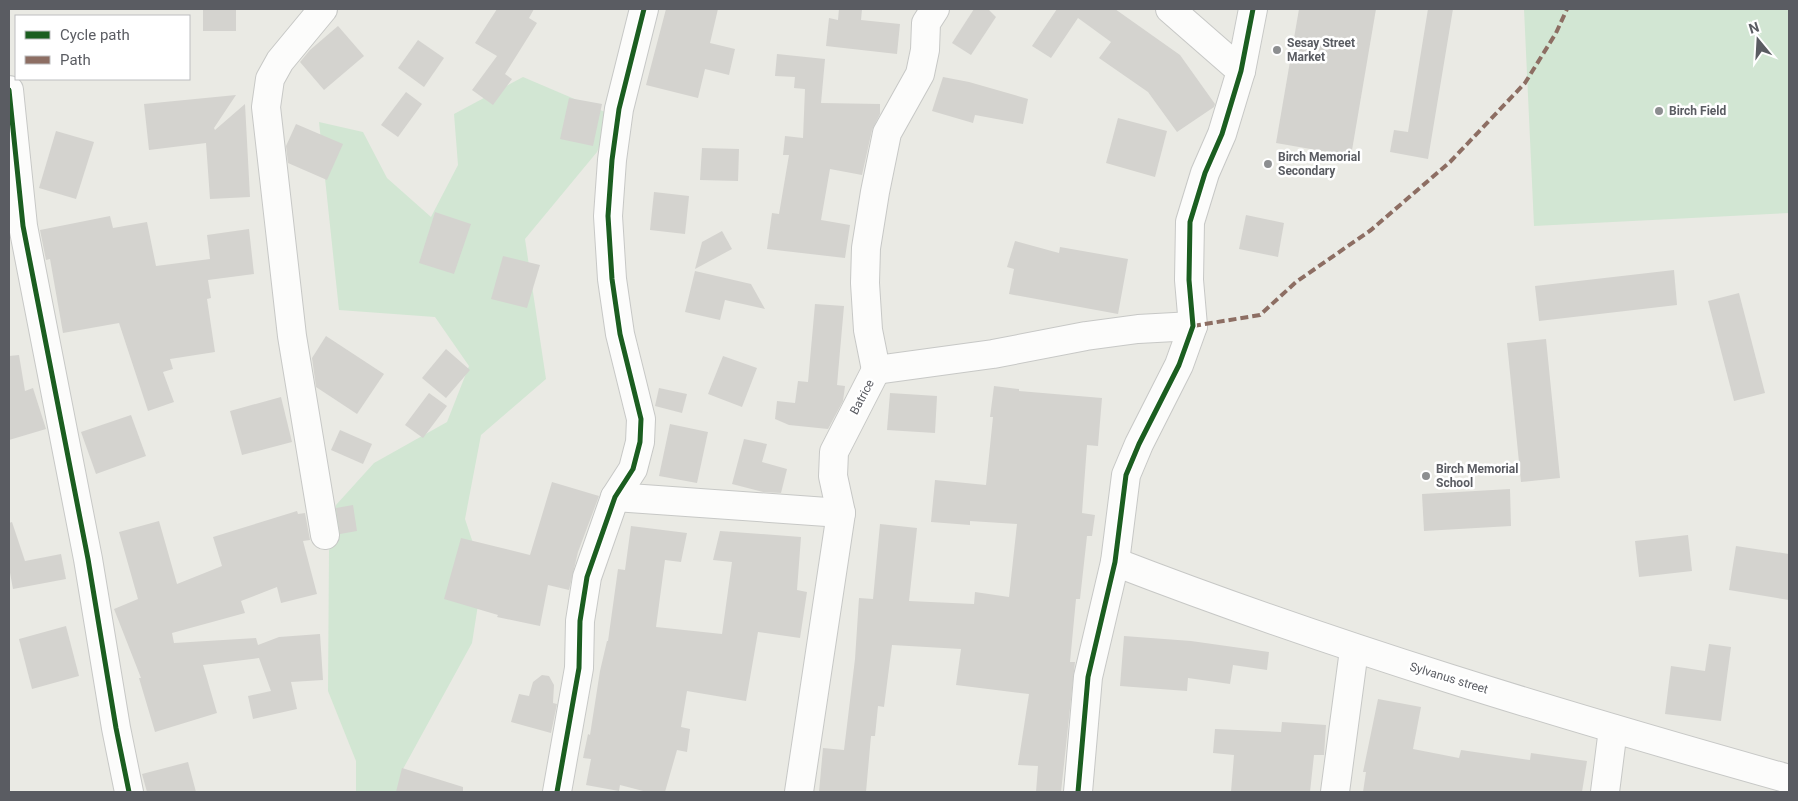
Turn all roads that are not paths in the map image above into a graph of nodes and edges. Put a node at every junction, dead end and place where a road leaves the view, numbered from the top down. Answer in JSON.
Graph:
{"nodes":[{"id":1,"x":323,"y":9,"type":"edge"},
{"id":2,"x":644,"y":9,"type":"edge"},
{"id":3,"x":935,"y":9,"type":"edge"},
{"id":4,"x":1170,"y":9,"type":"edge"},
{"id":5,"x":1253,"y":9,"type":"edge"},
{"id":6,"x":1241,"y":71,"type":"junction"},
{"id":7,"x":9,"y":90,"type":"edge"},
{"id":8,"x":1193,"y":326,"type":"junction"},
{"id":9,"x":876,"y":370,"type":"junction"},
{"id":10,"x":615,"y":497,"type":"junction"},
{"id":11,"x":841,"y":513,"type":"junction"},
{"id":12,"x":325,"y":535,"type":"dead end"},
{"id":13,"x":1115,"y":562,"type":"junction"},
{"id":14,"x":1354,"y":650,"type":"junction"},
{"id":15,"x":1613,"y":729,"type":"junction"},
{"id":16,"x":1789,"y":778,"type":"edge"},
{"id":17,"x":129,"y":792,"type":"edge"},
{"id":18,"x":557,"y":792,"type":"edge"},
{"id":19,"x":799,"y":792,"type":"edge"},
{"id":20,"x":1078,"y":792,"type":"edge"},
{"id":21,"x":1335,"y":792,"type":"edge"},
{"id":22,"x":1605,"y":792,"type":"edge"}],
"edges":[{"from":1,"to":12,"type":"street"},
{"from":2,"to":10,"type":"street"},
{"from":3,"to":9,"type":"street"},
{"from":4,"to":6,"type":"street"},
{"from":5,"to":6,"type":"street"},
{"from":6,"to":8,"type":"street"},
{"from":7,"to":17,"type":"street"},
{"from":8,"to":9,"type":"street","name":"Batrice"},
{"from":8,"to":13,"type":"street"},
{"from":9,"to":11,"type":"street","name":"Batrice"},
{"from":10,"to":11,"type":"street"},
{"from":10,"to":18,"type":"street"},
{"from":11,"to":19,"type":"street"},
{"from":13,"to":14,"type":"street","name":"Sylvanus street"},
{"from":13,"to":20,"type":"street"},
{"from":14,"to":15,"type":"street","name":"Sylvanus street"},
{"from":14,"to":21,"type":"street"},
{"from":15,"to":16,"type":"street","name":"Sylvanus street"},
{"from":15,"to":22,"type":"street"}]}
